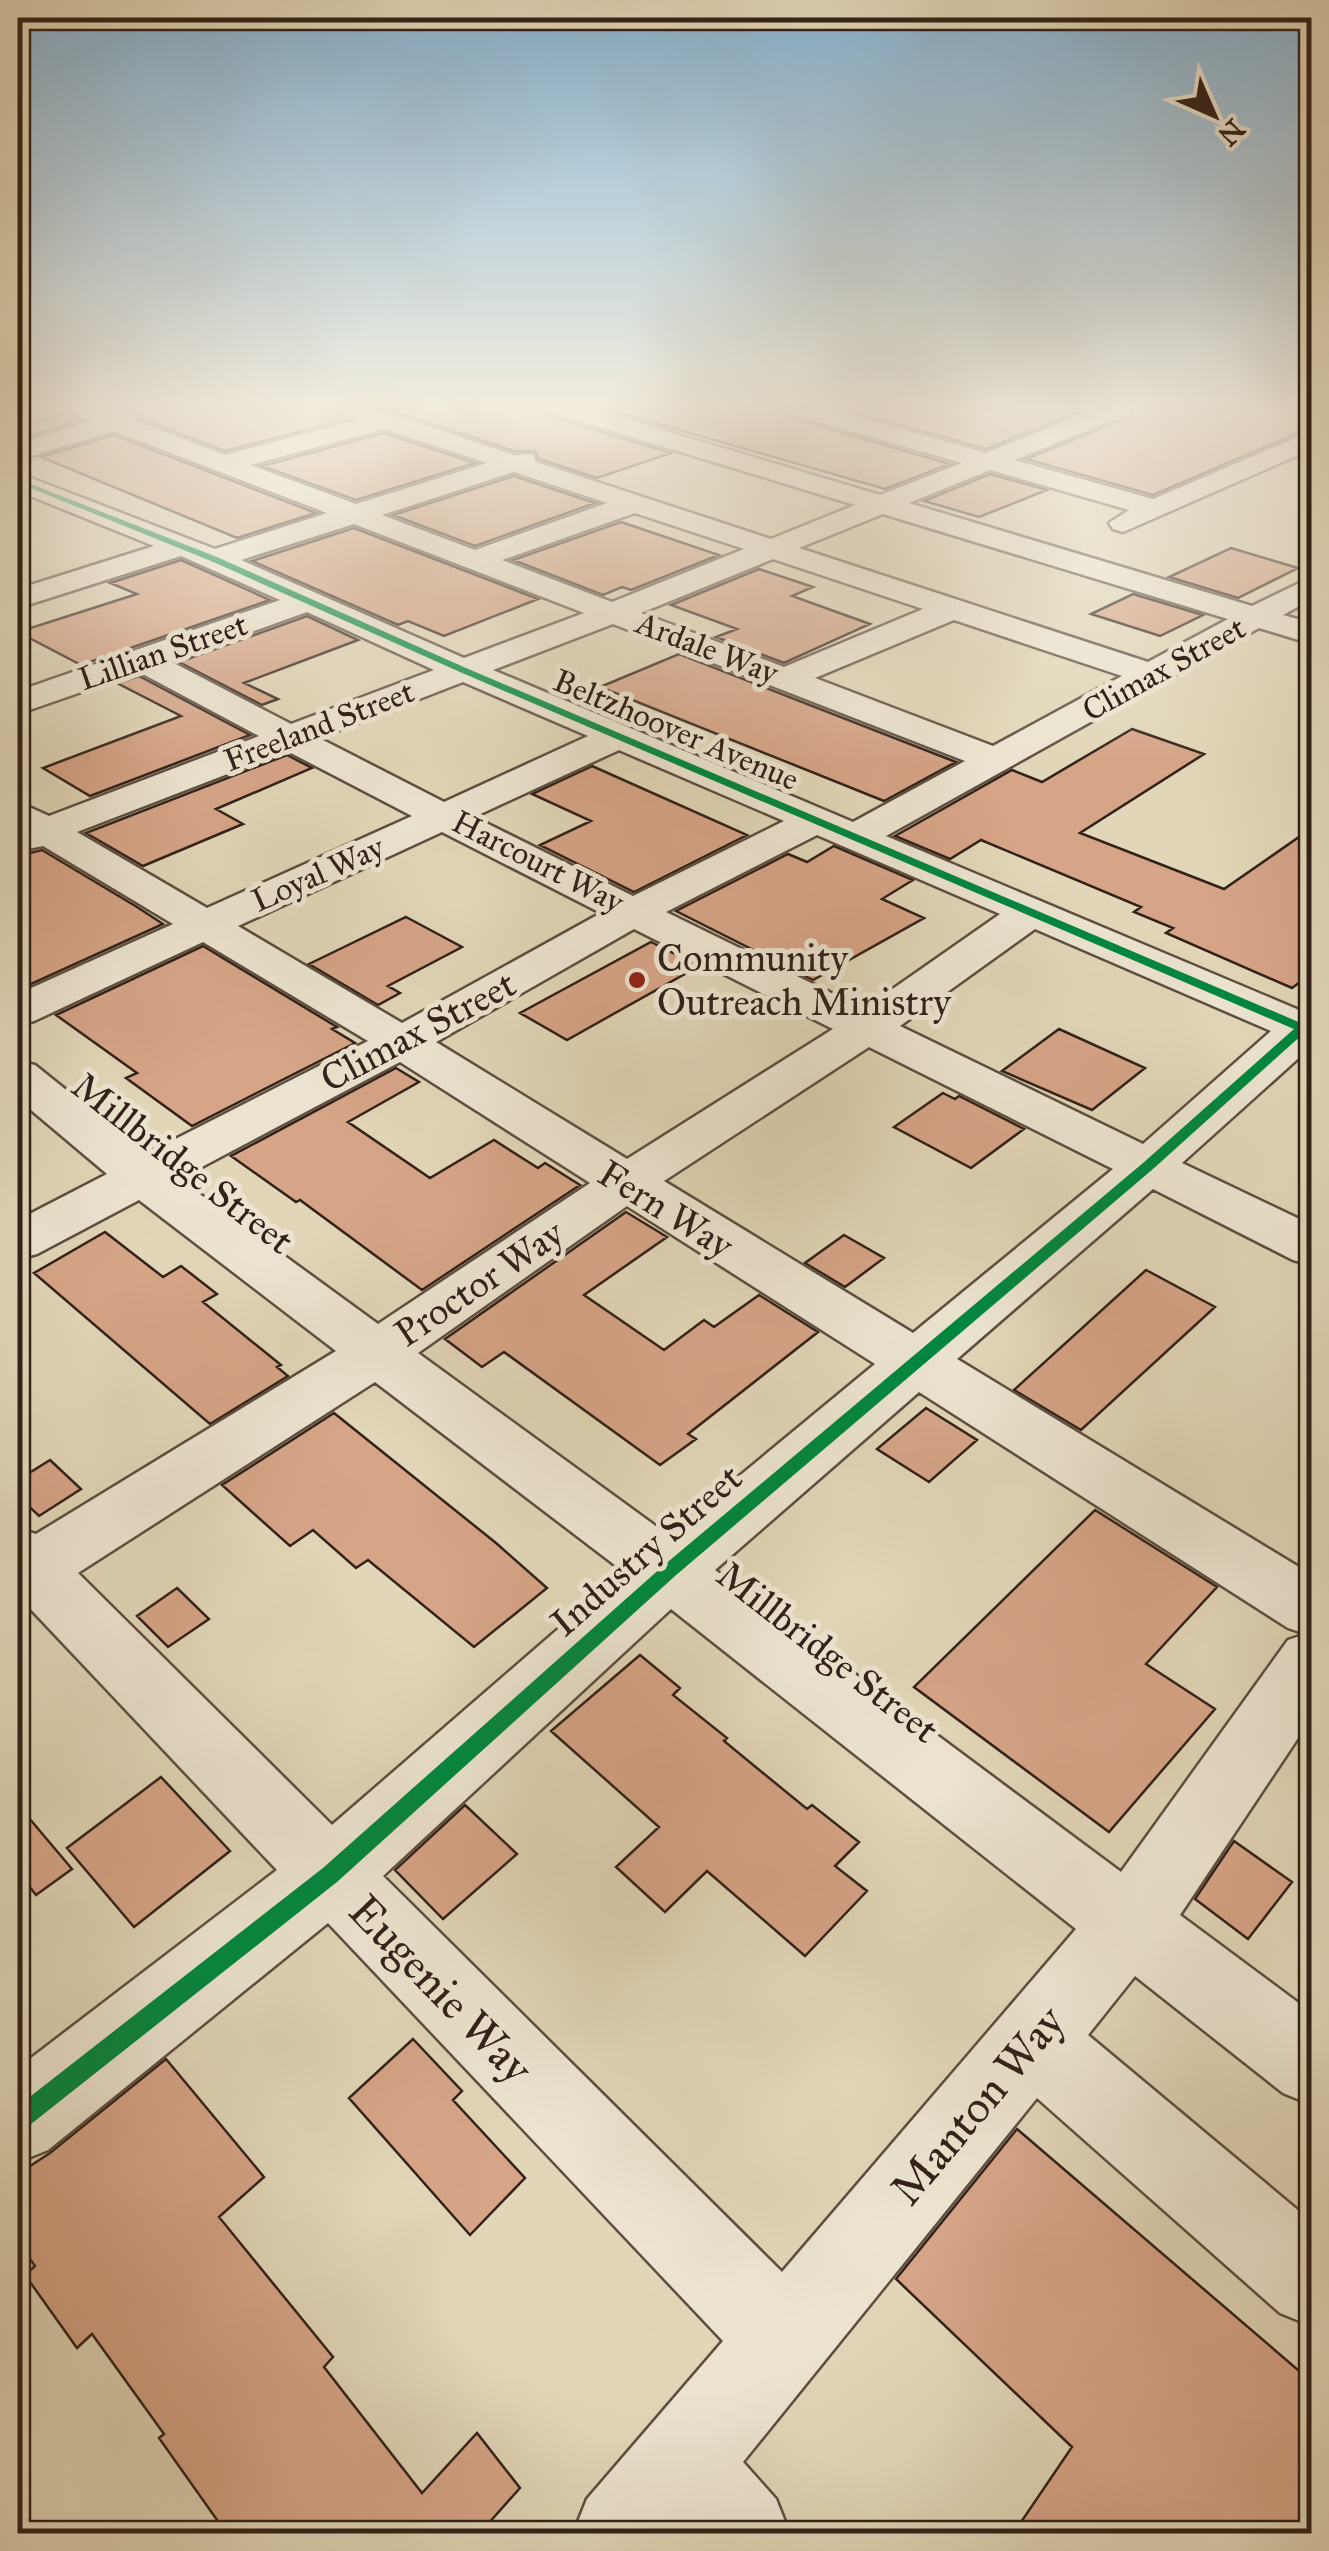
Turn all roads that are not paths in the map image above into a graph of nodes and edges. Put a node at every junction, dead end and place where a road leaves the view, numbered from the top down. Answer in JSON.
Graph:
{"nodes":[{"id":1,"x":130,"y":527,"type":"edge"},
{"id":2,"x":316,"y":527,"type":"edge"},
{"id":3,"x":392,"y":527,"type":"edge"},
{"id":4,"x":566,"y":527,"type":"edge"},
{"id":5,"x":709,"y":527,"type":"edge"},
{"id":6,"x":828,"y":527,"type":"edge"},
{"id":7,"x":960,"y":527,"type":"edge"},
{"id":8,"x":1115,"y":527,"type":"edge"},
{"id":9,"x":180,"y":547,"type":"junction"},
{"id":10,"x":773,"y":549,"type":"junction"},
{"id":11,"x":1056,"y":557,"type":"junction"},
{"id":12,"x":214,"y":559,"type":"junction"},
{"id":13,"x":477,"y":559,"type":"junction"},
{"id":14,"x":1312,"y":586,"type":"edge"},
{"id":15,"x":18,"y":599,"type":"edge"},
{"id":16,"x":308,"y":601,"type":"junction"},
{"id":17,"x":954,"y":608,"type":"junction"},
{"id":18,"x":615,"y":612,"type":"junction"},
{"id":19,"x":1257,"y":618,"type":"junction"},
{"id":20,"x":1312,"y":634,"type":"edge"},
{"id":21,"x":142,"y":660,"type":"junction"},
{"id":22,"x":463,"y":670,"type":"junction"},
{"id":23,"x":1152,"y":674,"type":"junction"},
{"id":24,"x":787,"y":678,"type":"junction"},
{"id":25,"x":18,"y":702,"type":"edge"},
{"id":26,"x":619,"y":736,"type":"junction"},
{"id":27,"x":288,"y":738,"type":"junction"},
{"id":28,"x":999,"y":761,"type":"junction"},
{"id":29,"x":448,"y":816,"type":"junction"},
{"id":30,"x":838,"y":827,"type":"junction"},
{"id":31,"x":27,"y":829,"type":"edge"},
{"id":32,"x":636,"y":911,"type":"junction"},
{"id":33,"x":1032,"y":912,"type":"junction"},
{"id":34,"x":206,"y":924,"type":"junction"},
{"id":35,"x":18,"y":1011,"type":"edge"},
{"id":36,"x":1308,"y":1027,"type":"edge"},
{"id":37,"x":866,"y":1029,"type":"junction"},
{"id":38,"x":402,"y":1042,"type":"junction"},
{"id":39,"x":18,"y":1075,"type":"edge"},
{"id":40,"x":1148,"y":1166,"type":"junction"},
{"id":41,"x":142,"y":1177,"type":"junction"},
{"id":42,"x":625,"y":1184,"type":"junction"},
{"id":43,"x":18,"y":1242,"type":"edge"},
{"id":44,"x":1312,"y":1247,"type":"edge"},
{"id":45,"x":377,"y":1352,"type":"junction"},
{"id":46,"x":914,"y":1363,"type":"junction"},
{"id":47,"x":22,"y":1567,"type":"edge"},
{"id":48,"x":669,"y":1571,"type":"junction"},
{"id":49,"x":1312,"y":1609,"type":"edge"},
{"id":50,"x":1312,"y":1660,"type":"edge"},
{"id":51,"x":330,"y":1875,"type":"junction"},
{"id":52,"x":1128,"y":1926,"type":"junction"},
{"id":53,"x":1032,"y":2040,"type":"junction"},
{"id":54,"x":1312,"y":2064,"type":"edge"},
{"id":55,"x":18,"y":2120,"type":"edge"},
{"id":56,"x":1312,"y":2281,"type":"edge"},
{"id":57,"x":782,"y":2337,"type":"junction"},
{"id":58,"x":680,"y":2462,"type":"junction"},
{"id":59,"x":622,"y":2534,"type":"edge"},
{"id":60,"x":741,"y":2534,"type":"edge"}],
"edges":[{"from":1,"to":9,"type":"street","name":"Beltzhoover Avenue"},
{"from":2,"to":12,"type":"street"},
{"from":3,"to":13,"type":"street","name":"Ardale Way"},
{"from":4,"to":13,"type":"street"},
{"from":5,"to":10,"type":"street"},
{"from":6,"to":10,"type":"street","name":"Freeland Street"},
{"from":7,"to":11,"type":"street"},
{"from":8,"to":11,"type":"street"},
{"from":9,"to":12,"type":"street","name":"Beltzhoover Avenue"},
{"from":9,"to":15,"type":"street"},
{"from":10,"to":17,"type":"street"},
{"from":10,"to":18,"type":"street","name":"Freeland Street"},
{"from":11,"to":19,"type":"street"},
{"from":12,"to":16,"type":"street","name":"Beltzhoover Avenue"},
{"from":13,"to":18,"type":"street","name":"Ardale Way"},
{"from":14,"to":19,"type":"street","name":"Climax Street"},
{"from":16,"to":21,"type":"street","name":"Lillian Street"},
{"from":16,"to":22,"type":"street","name":"Beltzhoover Avenue"},
{"from":17,"to":23,"type":"street"},
{"from":17,"to":24,"type":"street"},
{"from":18,"to":22,"type":"street","name":"Freeland Street"},
{"from":18,"to":24,"type":"street","name":"Ardale Way"},
{"from":19,"to":20,"type":"street"},
{"from":19,"to":23,"type":"street","name":"Climax Street"},
{"from":21,"to":25,"type":"street","name":"Lillian Street"},
{"from":21,"to":27,"type":"street","name":"Harcourt Way"},
{"from":22,"to":26,"type":"street","name":"Beltzhoover Avenue"},
{"from":22,"to":27,"type":"street","name":"Freeland Street"},
{"from":23,"to":28,"type":"street","name":"Climax Street"},
{"from":24,"to":28,"type":"street","name":"Ardale Way"},
{"from":26,"to":29,"type":"street","name":"Loyal Way"},
{"from":26,"to":30,"type":"street","name":"Beltzhoover Avenue"},
{"from":27,"to":29,"type":"street","name":"Harcourt Way"},
{"from":27,"to":31,"type":"street","name":"Freeland Street"},
{"from":28,"to":30,"type":"street","name":"Climax Street"},
{"from":29,"to":32,"type":"street","name":"Harcourt Way"},
{"from":29,"to":34,"type":"street","name":"Loyal Way"},
{"from":30,"to":32,"type":"street","name":"Climax Street"},
{"from":30,"to":33,"type":"street","name":"Beltzhoover Avenue"},
{"from":31,"to":34,"type":"street","name":"Fern Way"},
{"from":32,"to":37,"type":"street","name":"Harcourt Way"},
{"from":32,"to":38,"type":"street","name":"Climax Street"},
{"from":33,"to":36,"type":"street","name":"Beltzhoover Avenue"},
{"from":33,"to":37,"type":"street","name":"Proctor Way"},
{"from":34,"to":35,"type":"street","name":"Loyal Way"},
{"from":34,"to":38,"type":"street","name":"Fern Way"},
{"from":36,"to":40,"type":"street","name":"Industry Street"},
{"from":37,"to":40,"type":"street","name":"Harcourt Way"},
{"from":37,"to":42,"type":"street","name":"Proctor Way"},
{"from":38,"to":41,"type":"street","name":"Climax Street"},
{"from":38,"to":42,"type":"street","name":"Fern Way"},
{"from":39,"to":41,"type":"street","name":"Millbridge Street"},
{"from":40,"to":44,"type":"street","name":"Harcourt Way"},
{"from":40,"to":46,"type":"street","name":"Industry Street"},
{"from":41,"to":43,"type":"street","name":"Climax Street"},
{"from":41,"to":45,"type":"street","name":"Millbridge Street"},
{"from":42,"to":45,"type":"street","name":"Proctor Way"},
{"from":42,"to":46,"type":"street","name":"Fern Way"},
{"from":45,"to":47,"type":"street","name":"Proctor Way"},
{"from":45,"to":48,"type":"street","name":"Millbridge Street"},
{"from":46,"to":48,"type":"street","name":"Industry Street"},
{"from":46,"to":49,"type":"street","name":"Fern Way"},
{"from":47,"to":51,"type":"street","name":"Eugenie Way"},
{"from":48,"to":51,"type":"street","name":"Industry Street"},
{"from":48,"to":52,"type":"street","name":"Millbridge Street"},
{"from":50,"to":52,"type":"street","name":"Manton Way"},
{"from":51,"to":55,"type":"street","name":"Industry Street"},
{"from":51,"to":57,"type":"street","name":"Eugenie Way"},
{"from":52,"to":53,"type":"street","name":"Manton Way"},
{"from":52,"to":54,"type":"street","name":"Millbridge Street"},
{"from":53,"to":56,"type":"street"},
{"from":53,"to":57,"type":"street","name":"Manton Way"},
{"from":57,"to":58,"type":"street","name":"Manton Way"},
{"from":58,"to":59,"type":"street","name":"Manton Way"},
{"from":58,"to":60,"type":"street"}]}
